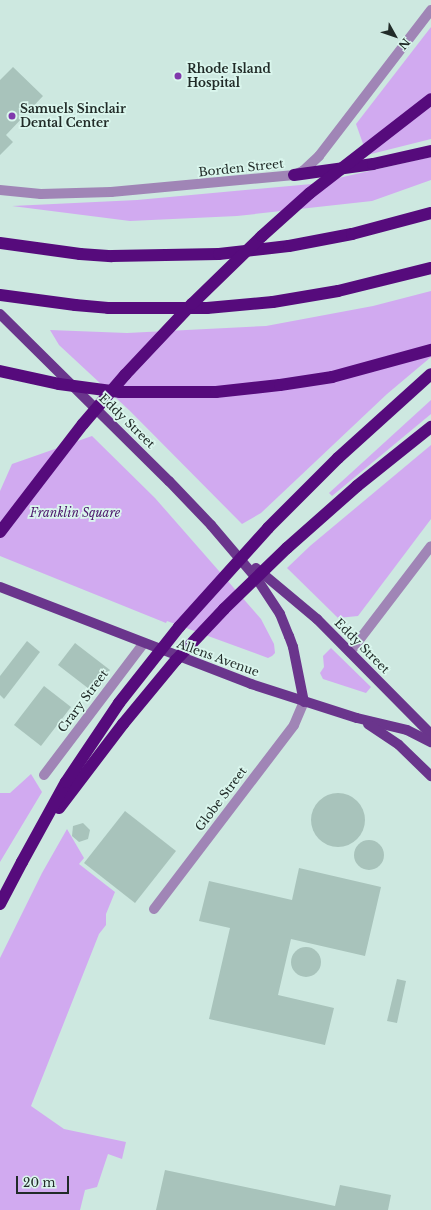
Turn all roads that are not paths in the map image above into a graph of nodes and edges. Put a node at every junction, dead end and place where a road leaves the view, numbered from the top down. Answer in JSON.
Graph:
{"nodes":[{"id":1,"x":431,"y":10,"type":"edge"},
{"id":2,"x":431,"y":99,"type":"edge"},
{"id":3,"x":431,"y":151,"type":"edge"},
{"id":4,"x":294,"y":176,"type":"junction"},
{"id":5,"x":0,"y":190,"type":"edge"},
{"id":6,"x":431,"y":212,"type":"edge"},
{"id":7,"x":0,"y":243,"type":"edge"},
{"id":8,"x":431,"y":268,"type":"edge"},
{"id":9,"x":0,"y":295,"type":"edge"},
{"id":10,"x":0,"y":314,"type":"edge"},
{"id":11,"x":431,"y":350,"type":"edge"},
{"id":12,"x":0,"y":371,"type":"edge"},
{"id":13,"x":431,"y":374,"type":"edge"},
{"id":14,"x":431,"y":427,"type":"edge"},
{"id":15,"x":0,"y":532,"type":"edge"},
{"id":16,"x":431,"y":546,"type":"edge"},
{"id":17,"x":233,"y":550,"type":"junction"},
{"id":18,"x":0,"y":587,"type":"edge"},
{"id":19,"x":143,"y":644,"type":"junction"},
{"id":20,"x":350,"y":652,"type":"junction"},
{"id":21,"x":304,"y":702,"type":"junction"},
{"id":22,"x":357,"y":718,"type":"junction"},
{"id":23,"x":431,"y":734,"type":"edge"},
{"id":24,"x":431,"y":742,"type":"edge"},
{"id":25,"x":44,"y":775,"type":"dead end"},
{"id":26,"x":431,"y":776,"type":"edge"},
{"id":27,"x":22,"y":862,"type":"junction"},
{"id":28,"x":0,"y":904,"type":"edge"},
{"id":29,"x":154,"y":909,"type":"dead end"}],
"edges":[{"from":1,"to":4,"type":"street","name":"Borden Street"},
{"from":2,"to":15,"type":"highway","bridge":true},
{"from":3,"to":4,"type":"highway"},
{"from":4,"to":5,"type":"street","name":"Borden Street"},
{"from":6,"to":7,"type":"highway"},
{"from":8,"to":9,"type":"highway"},
{"from":10,"to":17,"type":"main road","name":"Eddy Street"},
{"from":11,"to":12,"type":"highway","bridge":true},
{"from":13,"to":27,"type":"highway","bridge":true},
{"from":14,"to":27,"type":"highway","bridge":true},
{"from":16,"to":20,"type":"street"},
{"from":17,"to":20,"type":"main road","name":"Eddy Street"},
{"from":17,"to":21,"type":"main road","name":"Eddy Street"},
{"from":18,"to":19,"type":"main road","name":"Allens Avenue"},
{"from":19,"to":21,"type":"main road","name":"Allens Avenue"},
{"from":19,"to":25,"type":"street","name":"Crary Street"},
{"from":20,"to":23,"type":"main road","name":"Eddy Street"},
{"from":21,"to":22,"type":"main road","name":"Allens Avenue"},
{"from":21,"to":29,"type":"street","name":"Globe Street"},
{"from":22,"to":24,"type":"main road","name":"Allens Avenue"},
{"from":22,"to":26,"type":"main road"},
{"from":27,"to":28,"type":"highway"}]}
